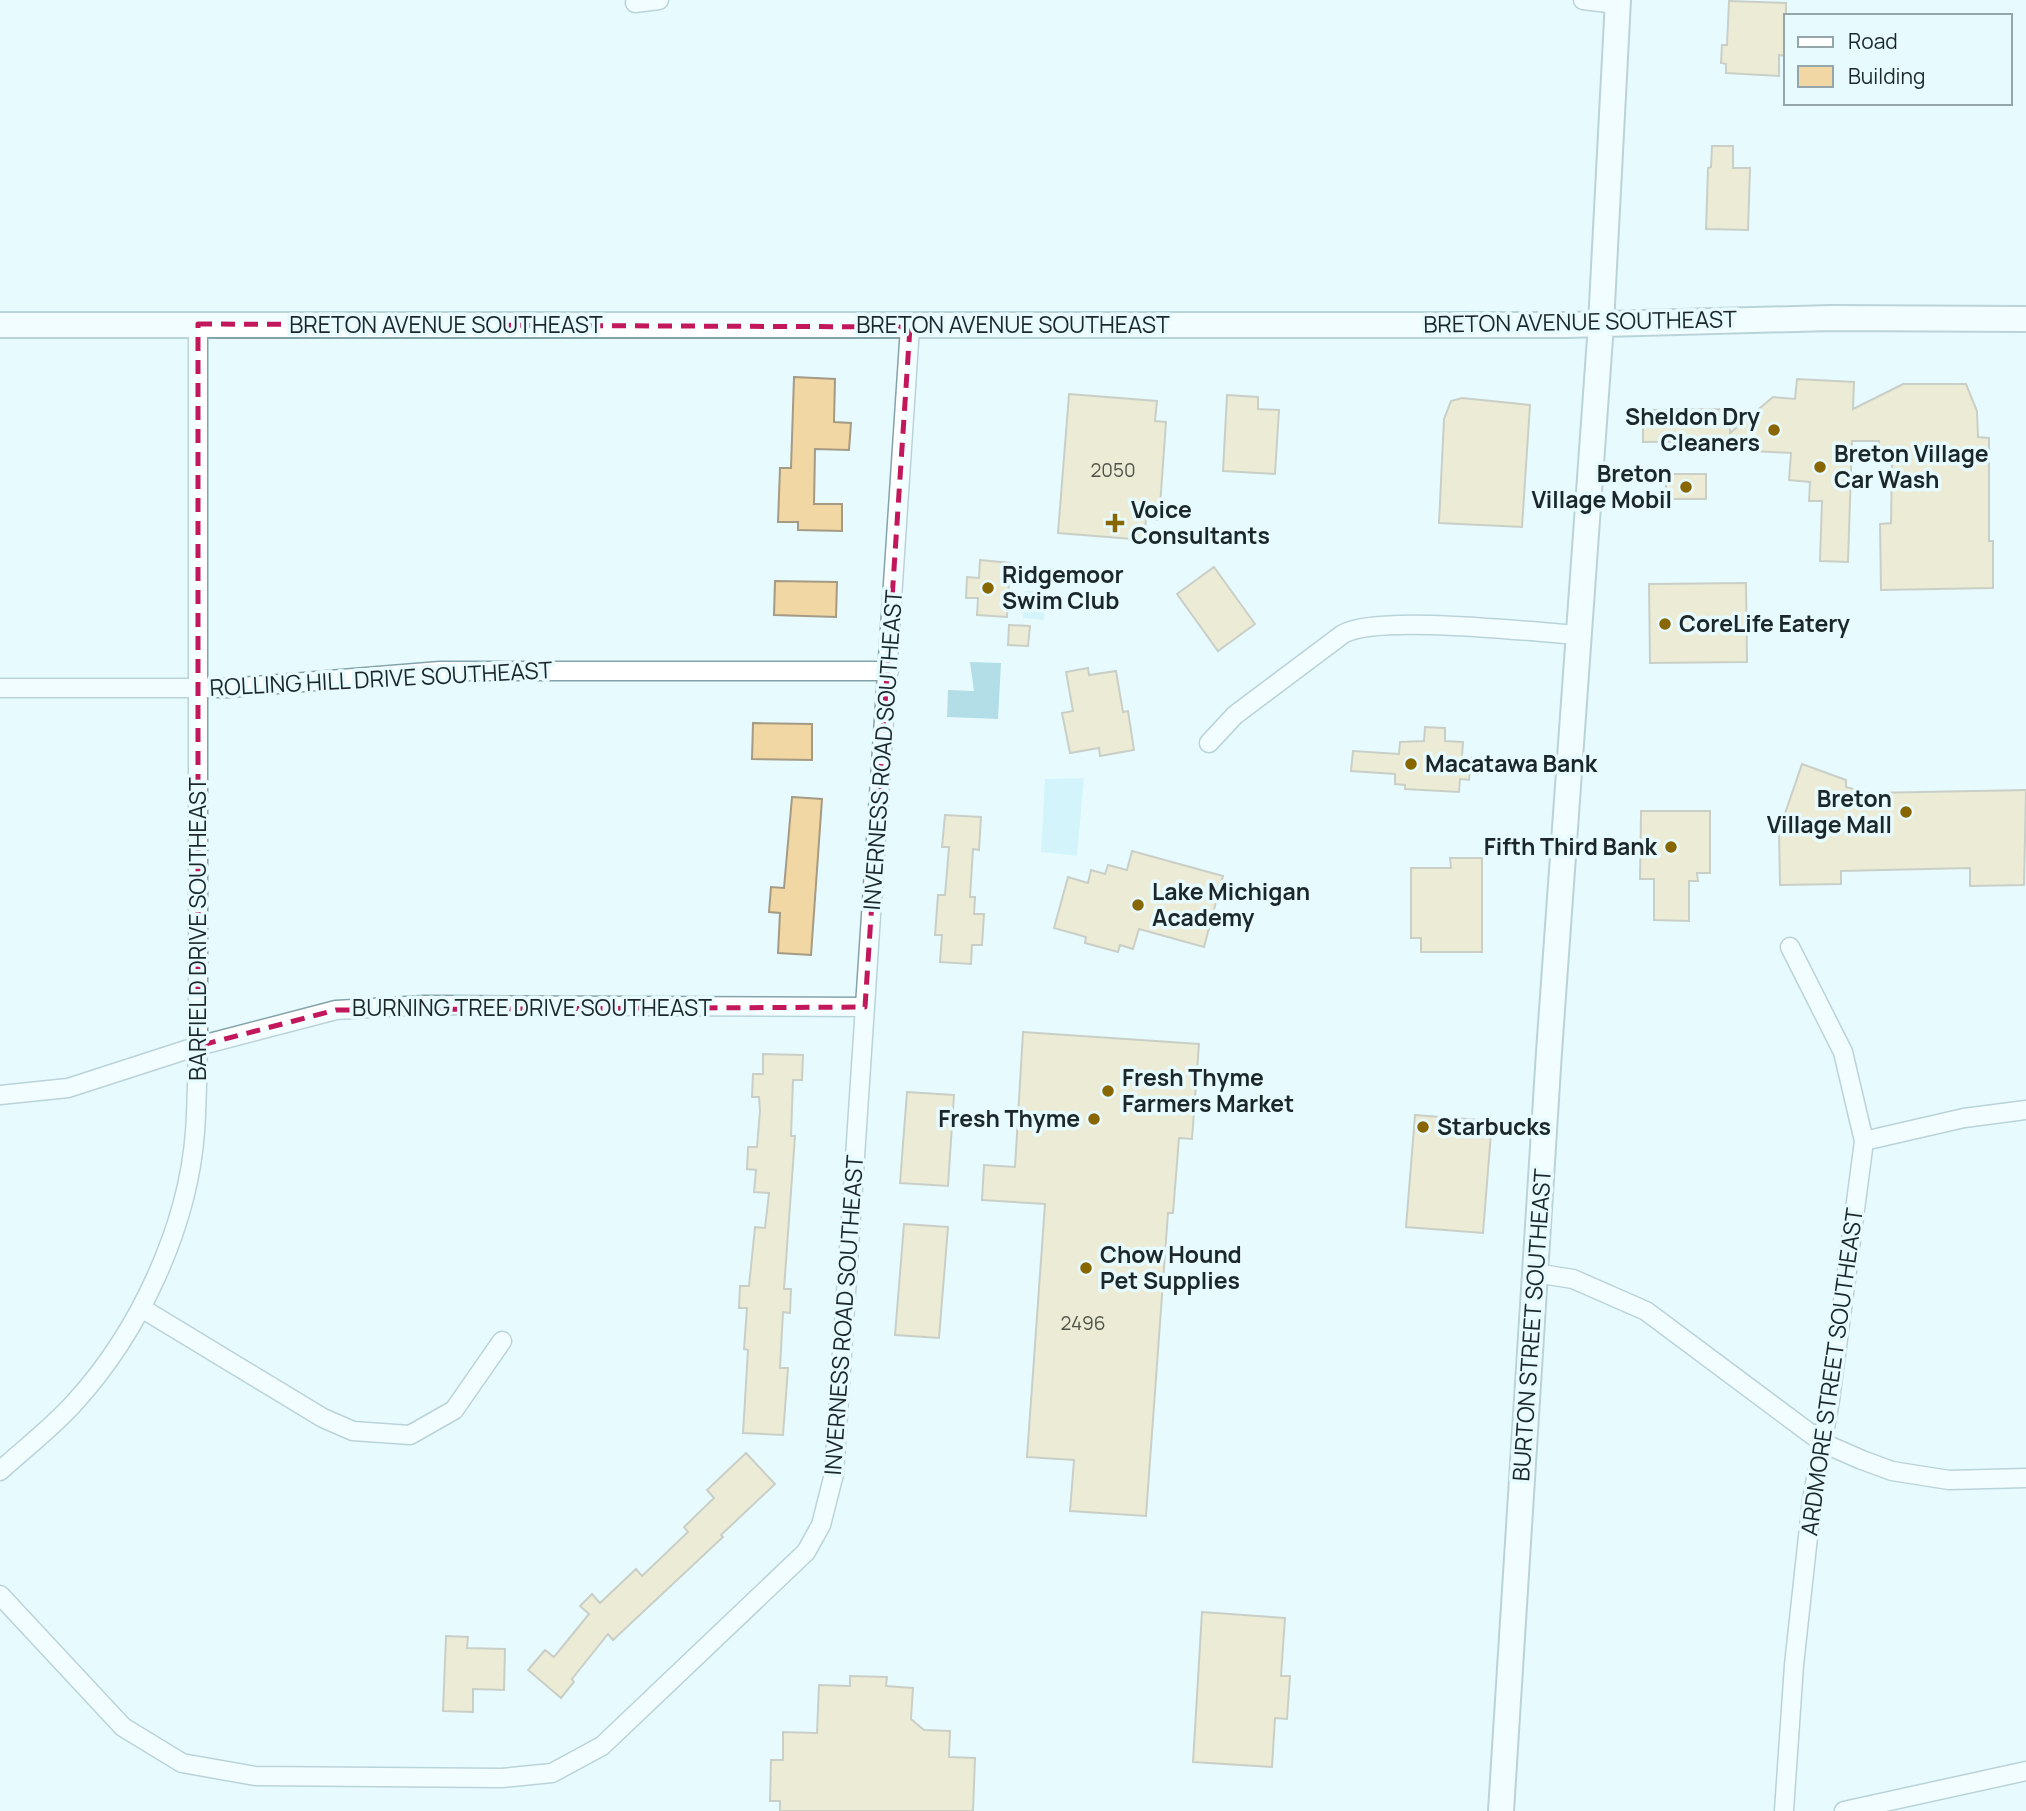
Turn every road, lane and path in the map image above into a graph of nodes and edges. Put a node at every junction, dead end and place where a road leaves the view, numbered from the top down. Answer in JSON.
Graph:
{"nodes":[{"id":1,"x":659,"y":0,"type":"edge"},
{"id":2,"x":1583,"y":0,"type":"edge"},
{"id":3,"x":1617,"y":2,"type":"edge"},
{"id":4,"x":635,"y":3,"type":"dead end"},
{"id":5,"x":2026,"y":318,"type":"edge"},
{"id":6,"x":198,"y":324,"type":"junction"},
{"id":7,"x":1601,"y":324,"type":"junction"},
{"id":8,"x":0,"y":325,"type":"edge"},
{"id":9,"x":910,"y":327,"type":"junction"},
{"id":10,"x":1579,"y":635,"type":"junction"},
{"id":11,"x":889,"y":671,"type":"junction"},
{"id":12,"x":0,"y":688,"type":"edge"},
{"id":13,"x":199,"y":688,"type":"junction"},
{"id":14,"x":1209,"y":743,"type":"dead end"},
{"id":15,"x":1790,"y":947,"type":"dead end"},
{"id":16,"x":865,"y":1007,"type":"junction"},
{"id":17,"x":198,"y":1046,"type":"junction"},
{"id":18,"x":0,"y":1096,"type":"edge"},
{"id":19,"x":2026,"y":1110,"type":"edge"},
{"id":20,"x":1864,"y":1141,"type":"junction"},
{"id":21,"x":1535,"y":1273,"type":"junction"},
{"id":22,"x":143,"y":1309,"type":"junction"},
{"id":23,"x":502,"y":1341,"type":"dead end"},
{"id":24,"x":1823,"y":1443,"type":"junction"},
{"id":25,"x":0,"y":1471,"type":"edge"},
{"id":26,"x":2026,"y":1478,"type":"edge"},
{"id":27,"x":0,"y":1595,"type":"edge"},
{"id":28,"x":2026,"y":1771,"type":"edge"},
{"id":29,"x":1501,"y":1811,"type":"edge"},
{"id":30,"x":1784,"y":1811,"type":"edge"},
{"id":31,"x":1848,"y":1811,"type":"edge"}],
"edges":[{"from":1,"to":4,"type":"street"},
{"from":2,"to":3,"type":"street"},
{"from":3,"to":7,"type":"main road","name":"BURTON STREET SOUTHEAST"},
{"from":5,"to":7,"type":"main road","name":"BRETON AVENUE SOUTHEAST"},
{"from":6,"to":8,"type":"main road","name":"BRETON AVENUE SOUTHEAST"},
{"from":6,"to":9,"type":"main road","name":"BRETON AVENUE SOUTHEAST"},
{"from":6,"to":13,"type":"street","name":"BARFIELD DRIVE SOUTHEAST"},
{"from":7,"to":9,"type":"main road","name":"BRETON AVENUE SOUTHEAST"},
{"from":7,"to":10,"type":"main road","name":"BURTON STREET SOUTHEAST"},
{"from":9,"to":11,"type":"street","name":"INVERNESS ROAD SOUTHEAST"},
{"from":10,"to":14,"type":"street"},
{"from":10,"to":21,"type":"main road","name":"BURTON STREET SOUTHEAST"},
{"from":11,"to":13,"type":"street","name":"ROLLING HILL DRIVE SOUTHEAST"},
{"from":11,"to":16,"type":"street","name":"INVERNESS ROAD SOUTHEAST"},
{"from":12,"to":13,"type":"street","name":"ROLLING HILL DRIVE SOUTHEAST"},
{"from":13,"to":17,"type":"street","name":"BARFIELD DRIVE SOUTHEAST"},
{"from":15,"to":20,"type":"street","name":"ARDMORE STREET SOUTHEAST"},
{"from":16,"to":17,"type":"street","name":"BURNING TREE DRIVE SOUTHEAST"},
{"from":16,"to":27,"type":"street","name":"INVERNESS ROAD SOUTHEAST"},
{"from":17,"to":18,"type":"street","name":"BURNING TREE DRIVE SOUTHEAST"},
{"from":17,"to":22,"type":"street","name":"BARFIELD DRIVE SOUTHEAST"},
{"from":19,"to":20,"type":"street"},
{"from":20,"to":24,"type":"street","name":"ARDMORE STREET SOUTHEAST"},
{"from":21,"to":24,"type":"street"},
{"from":21,"to":29,"type":"main road","name":"BURTON STREET SOUTHEAST"},
{"from":22,"to":23,"type":"street"},
{"from":22,"to":25,"type":"street","name":"BARFIELD DRIVE SOUTHEAST"},
{"from":24,"to":26,"type":"street"},
{"from":24,"to":30,"type":"street","name":"ARDMORE STREET SOUTHEAST"},
{"from":28,"to":31,"type":"street"}]}
